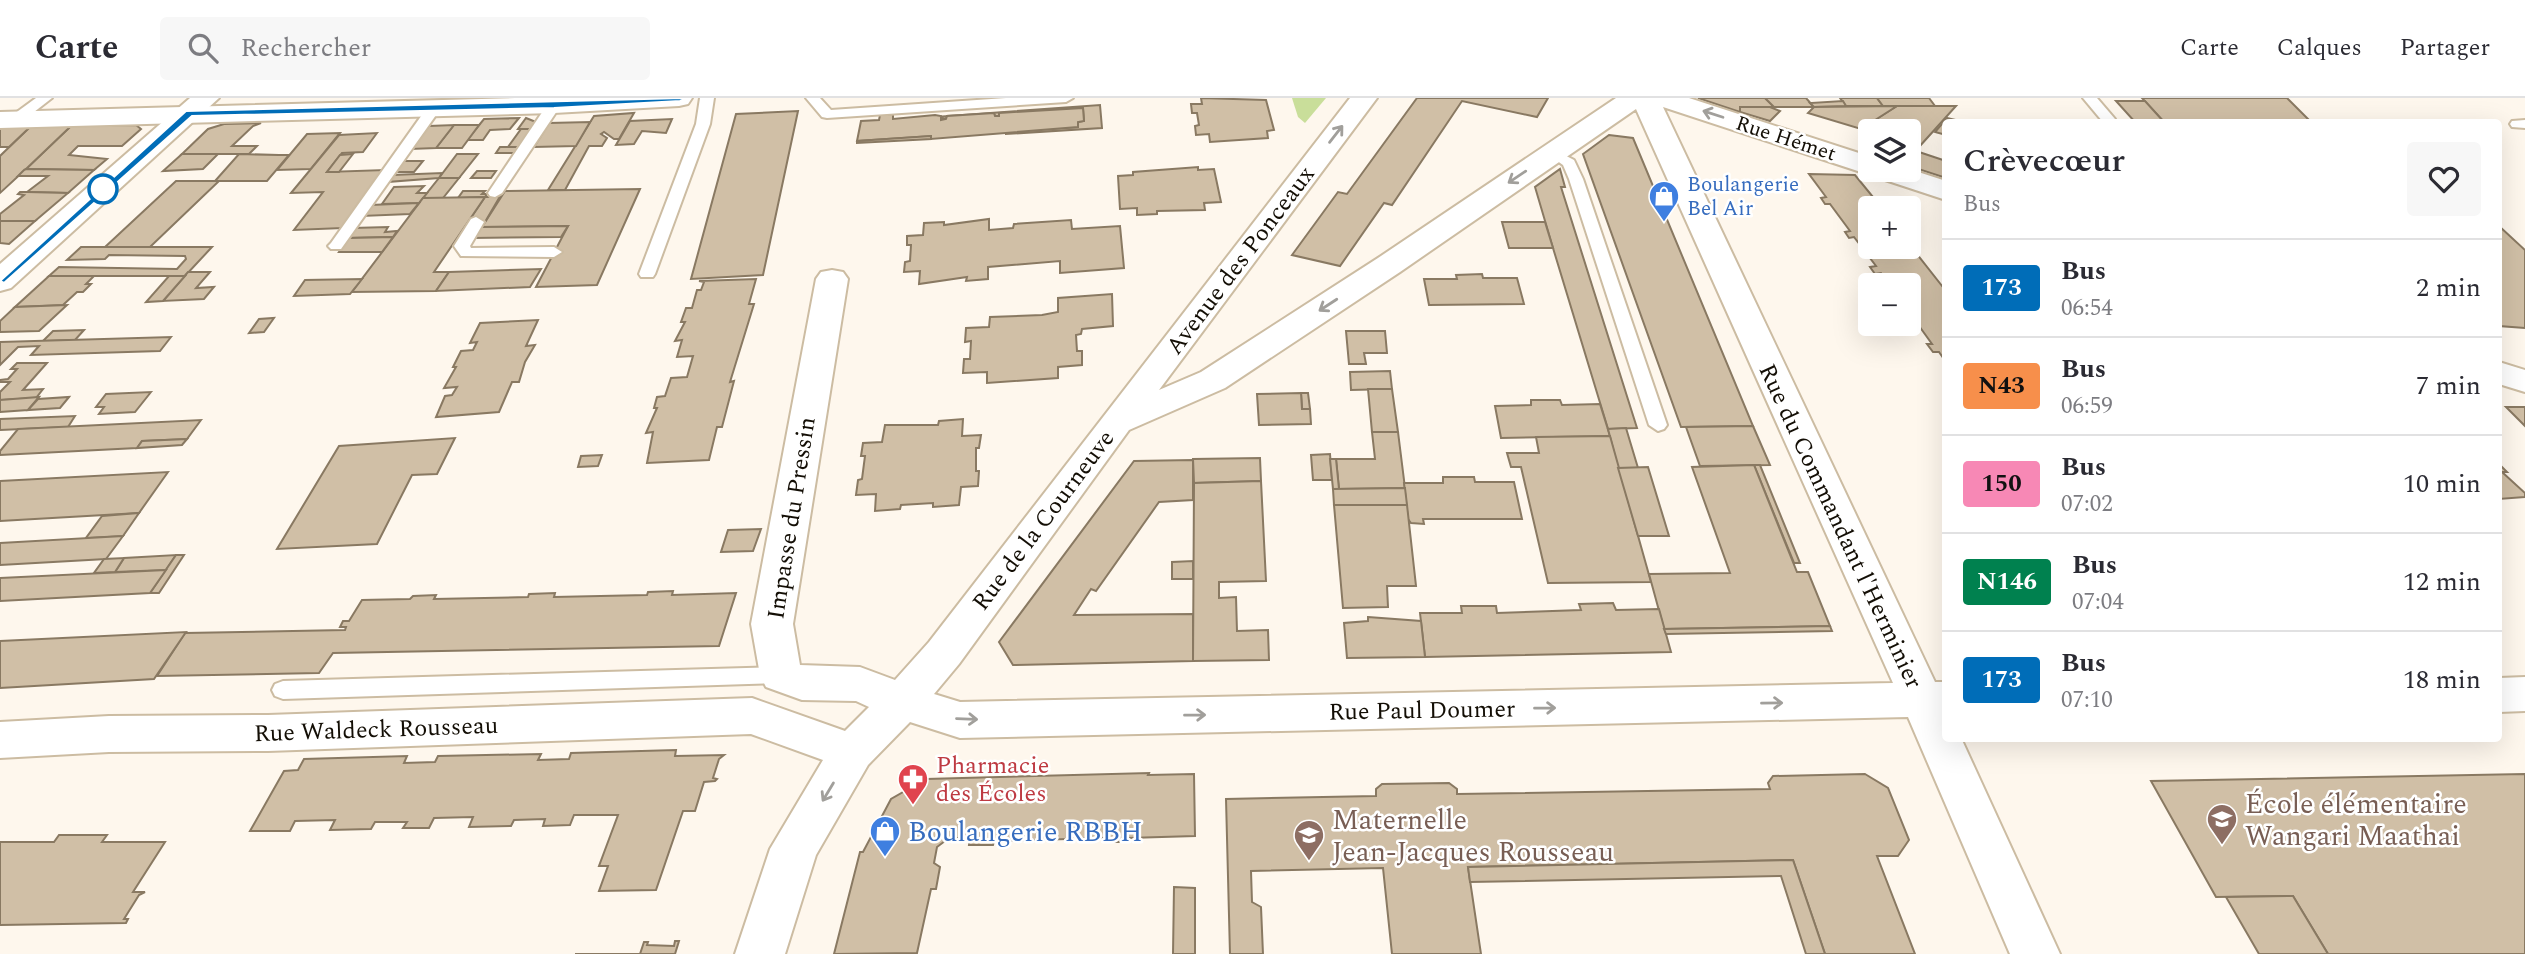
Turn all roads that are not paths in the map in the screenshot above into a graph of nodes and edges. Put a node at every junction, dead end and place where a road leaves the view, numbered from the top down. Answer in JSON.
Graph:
{"nodes":[{"id":1,"x":45,"y":98,"type":"edge"},
{"id":2,"x":665,"y":98,"type":"edge"},
{"id":3,"x":679,"y":98,"type":"edge"},
{"id":4,"x":707,"y":98,"type":"edge"},
{"id":5,"x":813,"y":98,"type":"edge"},
{"id":6,"x":1066,"y":98,"type":"edge"},
{"id":7,"x":1364,"y":98,"type":"edge"},
{"id":8,"x":1634,"y":98,"type":"edge"},
{"id":9,"x":1645,"y":98,"type":"edge"},
{"id":10,"x":1662,"y":98,"type":"edge"},
{"id":11,"x":2090,"y":98,"type":"edge"},
{"id":12,"x":554,"y":105,"type":"junction"},
{"id":13,"x":197,"y":106,"type":"edge"},
{"id":14,"x":434,"y":108,"type":"junction"},
{"id":15,"x":2108,"y":119,"type":"dead end"},
{"id":16,"x":8,"y":120,"type":"edge"},
{"id":17,"x":1553,"y":153,"type":"junction"},
{"id":18,"x":1858,"y":162,"type":"edge"},
{"id":19,"x":1919,"y":182,"type":"edge"},
{"id":20,"x":1942,"y":190,"type":"edge"},
{"id":21,"x":495,"y":193,"type":"dead end"},
{"id":22,"x":476,"y":222,"type":"dead end"},
{"id":23,"x":336,"y":246,"type":"dead end"},
{"id":24,"x":554,"y":252,"type":"dead end"},
{"id":25,"x":646,"y":274,"type":"dead end"},
{"id":26,"x":832,"y":279,"type":"dead end"},
{"id":27,"x":0,"y":281,"type":"edge"},
{"id":28,"x":2502,"y":374,"type":"edge"},
{"id":29,"x":2525,"y":382,"type":"edge"},
{"id":30,"x":1116,"y":422,"type":"junction"},
{"id":31,"x":1658,"y":425,"type":"dead end"},
{"id":32,"x":781,"y":674,"type":"junction"},
{"id":33,"x":860,"y":684,"type":"junction"},
{"id":34,"x":283,"y":690,"type":"dead end"},
{"id":35,"x":2525,"y":694,"type":"edge"},
{"id":36,"x":2502,"y":695,"type":"edge"},
{"id":37,"x":1933,"y":699,"type":"edge"},
{"id":38,"x":902,"y":702,"type":"junction"},
{"id":39,"x":752,"y":716,"type":"junction"},
{"id":40,"x":1942,"y":722,"type":"edge"},
{"id":41,"x":0,"y":740,"type":"edge"},
{"id":42,"x":1950,"y":742,"type":"edge"},
{"id":43,"x":852,"y":752,"type":"junction"},
{"id":44,"x":760,"y":954,"type":"edge"},
{"id":45,"x":2035,"y":954,"type":"edge"}],
"edges":[{"from":1,"to":16,"type":"lane"},
{"from":2,"to":3,"type":"street"},
{"from":2,"to":12,"type":"street"},
{"from":4,"to":25,"type":"lane"},
{"from":5,"to":6,"type":"lane"},
{"from":30,"to":7,"type":"street","name":"Avenue des Ponceaux","one_way":true},
{"from":8,"to":17,"type":"street","name":"Rue de la Courneuve"},
{"from":9,"to":37,"type":"street","name":"Rue du Commandant l'Herminier"},
{"from":18,"to":10,"type":"street","name":"Rue Hémet","one_way":true},
{"from":11,"to":15,"type":"lane"},
{"from":12,"to":14,"type":"street"},
{"from":12,"to":21,"type":"lane"},
{"from":13,"to":14,"type":"street"},
{"from":13,"to":16,"type":"street"},
{"from":13,"to":27,"type":"street"},
{"from":14,"to":23,"type":"lane"},
{"from":17,"to":30,"type":"street","name":"Rue de la Courneuve","one_way":true},
{"from":17,"to":31,"type":"lane"},
{"from":19,"to":20,"type":"street"},
{"from":22,"to":24,"type":"lane"},
{"from":26,"to":32,"type":"street","name":"Impasse du Pressin"},
{"from":28,"to":29,"type":"street"},
{"from":30,"to":38,"type":"street","name":"Rue de la Courneuve"},
{"from":32,"to":33,"type":"street"},
{"from":32,"to":34,"type":"lane"},
{"from":33,"to":38,"type":"street"},
{"from":33,"to":39,"type":"street","name":"Rue Waldeck Rousseau"},
{"from":35,"to":36,"type":"street"},
{"from":38,"to":37,"type":"street","name":"Rue Paul Doumer","one_way":true},
{"from":37,"to":40,"type":"street","name":"Rue du Commandant l'Herminier"},
{"from":38,"to":43,"type":"street","name":"Rue de la Courneuve"},
{"from":39,"to":41,"type":"street","name":"Rue Waldeck Rousseau"},
{"from":39,"to":43,"type":"street","name":"Rue Waldeck Rousseau"},
{"from":42,"to":45,"type":"street","name":"Rue du Commandant l'Herminier"},
{"from":43,"to":44,"type":"street","name":"Rue de la Courneuve","one_way":true}]}
